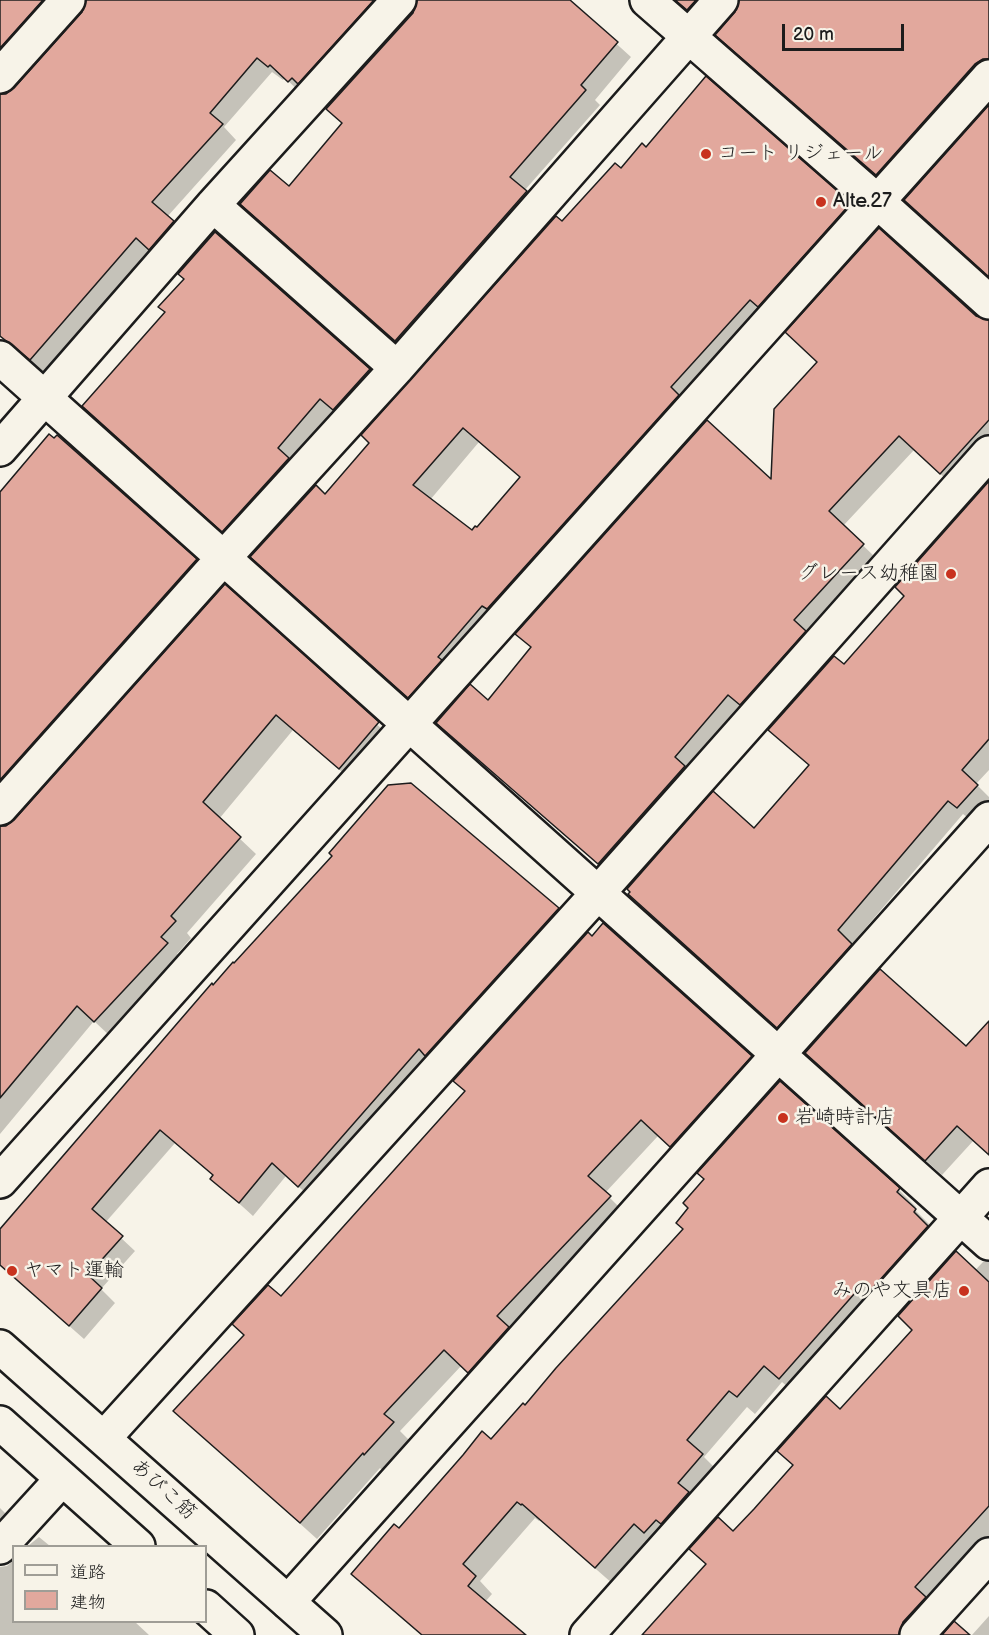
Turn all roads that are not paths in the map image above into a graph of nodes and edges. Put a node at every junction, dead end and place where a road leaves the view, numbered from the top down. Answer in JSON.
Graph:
{"nodes":[{"id":1,"x":68,"y":0,"type":"edge"},
{"id":2,"x":399,"y":0,"type":"edge"},
{"id":3,"x":647,"y":0,"type":"edge"},
{"id":4,"x":721,"y":0,"type":"edge"},
{"id":5,"x":688,"y":37,"type":"junction"},
{"id":6,"x":0,"y":76,"type":"edge"},
{"id":7,"x":989,"y":77,"type":"edge"},
{"id":8,"x":878,"y":202,"type":"junction"},
{"id":9,"x":213,"y":205,"type":"junction"},
{"id":10,"x":989,"y":302,"type":"edge"},
{"id":11,"x":0,"y":358,"type":"edge"},
{"id":12,"x":398,"y":368,"type":"junction"},
{"id":13,"x":46,"y":398,"type":"junction"},
{"id":14,"x":0,"y":449,"type":"edge"},
{"id":15,"x":989,"y":453,"type":"edge"},
{"id":16,"x":223,"y":559,"type":"junction"},
{"id":17,"x":408,"y":724,"type":"junction"},
{"id":18,"x":0,"y":808,"type":"edge"},
{"id":19,"x":989,"y":819,"type":"edge"},
{"id":20,"x":598,"y":893,"type":"junction"},
{"id":21,"x":778,"y":1055,"type":"junction"},
{"id":22,"x":0,"y":1181,"type":"edge"},
{"id":23,"x":989,"y":1186,"type":"edge"},
{"id":24,"x":960,"y":1218,"type":"junction"},
{"id":25,"x":989,"y":1244,"type":"edge"},
{"id":26,"x":0,"y":1347,"type":"edge"},
{"id":27,"x":0,"y":1423,"type":"edge"},
{"id":28,"x":104,"y":1438,"type":"junction"},
{"id":29,"x":62,"y":1479,"type":"junction"},
{"id":30,"x":137,"y":1545,"type":"edge"},
{"id":31,"x":0,"y":1547,"type":"edge"},
{"id":32,"x":989,"y":1555,"type":"edge"},
{"id":33,"x":288,"y":1602,"type":"junction"},
{"id":34,"x":207,"y":1608,"type":"edge"},
{"id":35,"x":237,"y":1635,"type":"edge"},
{"id":36,"x":325,"y":1635,"type":"edge"},
{"id":37,"x":587,"y":1635,"type":"edge"},
{"id":38,"x":916,"y":1635,"type":"edge"}],
"edges":[{"from":1,"to":6,"type":"street"},
{"from":2,"to":9,"type":"street"},
{"from":3,"to":5,"type":"street"},
{"from":4,"to":5,"type":"street"},
{"from":5,"to":8,"type":"street"},
{"from":5,"to":12,"type":"street"},
{"from":7,"to":8,"type":"street"},
{"from":8,"to":10,"type":"street"},
{"from":8,"to":17,"type":"street"},
{"from":9,"to":12,"type":"street"},
{"from":9,"to":13,"type":"street"},
{"from":11,"to":13,"type":"street"},
{"from":12,"to":16,"type":"street"},
{"from":13,"to":14,"type":"street"},
{"from":13,"to":16,"type":"street"},
{"from":15,"to":20,"type":"street"},
{"from":16,"to":17,"type":"street"},
{"from":16,"to":18,"type":"street"},
{"from":17,"to":20,"type":"street"},
{"from":17,"to":22,"type":"street"},
{"from":19,"to":21,"type":"street"},
{"from":20,"to":21,"type":"street"},
{"from":20,"to":28,"type":"street"},
{"from":21,"to":24,"type":"street"},
{"from":21,"to":33,"type":"street"},
{"from":23,"to":24,"type":"street"},
{"from":24,"to":25,"type":"street"},
{"from":24,"to":37,"type":"street"},
{"from":26,"to":28,"type":"street","name":"あびこ筋"},
{"from":27,"to":29,"type":"street"},
{"from":28,"to":33,"type":"street","name":"あびこ筋"},
{"from":29,"to":30,"type":"street"},
{"from":29,"to":31,"type":"street"},
{"from":32,"to":38,"type":"street"},
{"from":33,"to":36,"type":"street","name":"あびこ筋"},
{"from":34,"to":35,"type":"street"}]}
